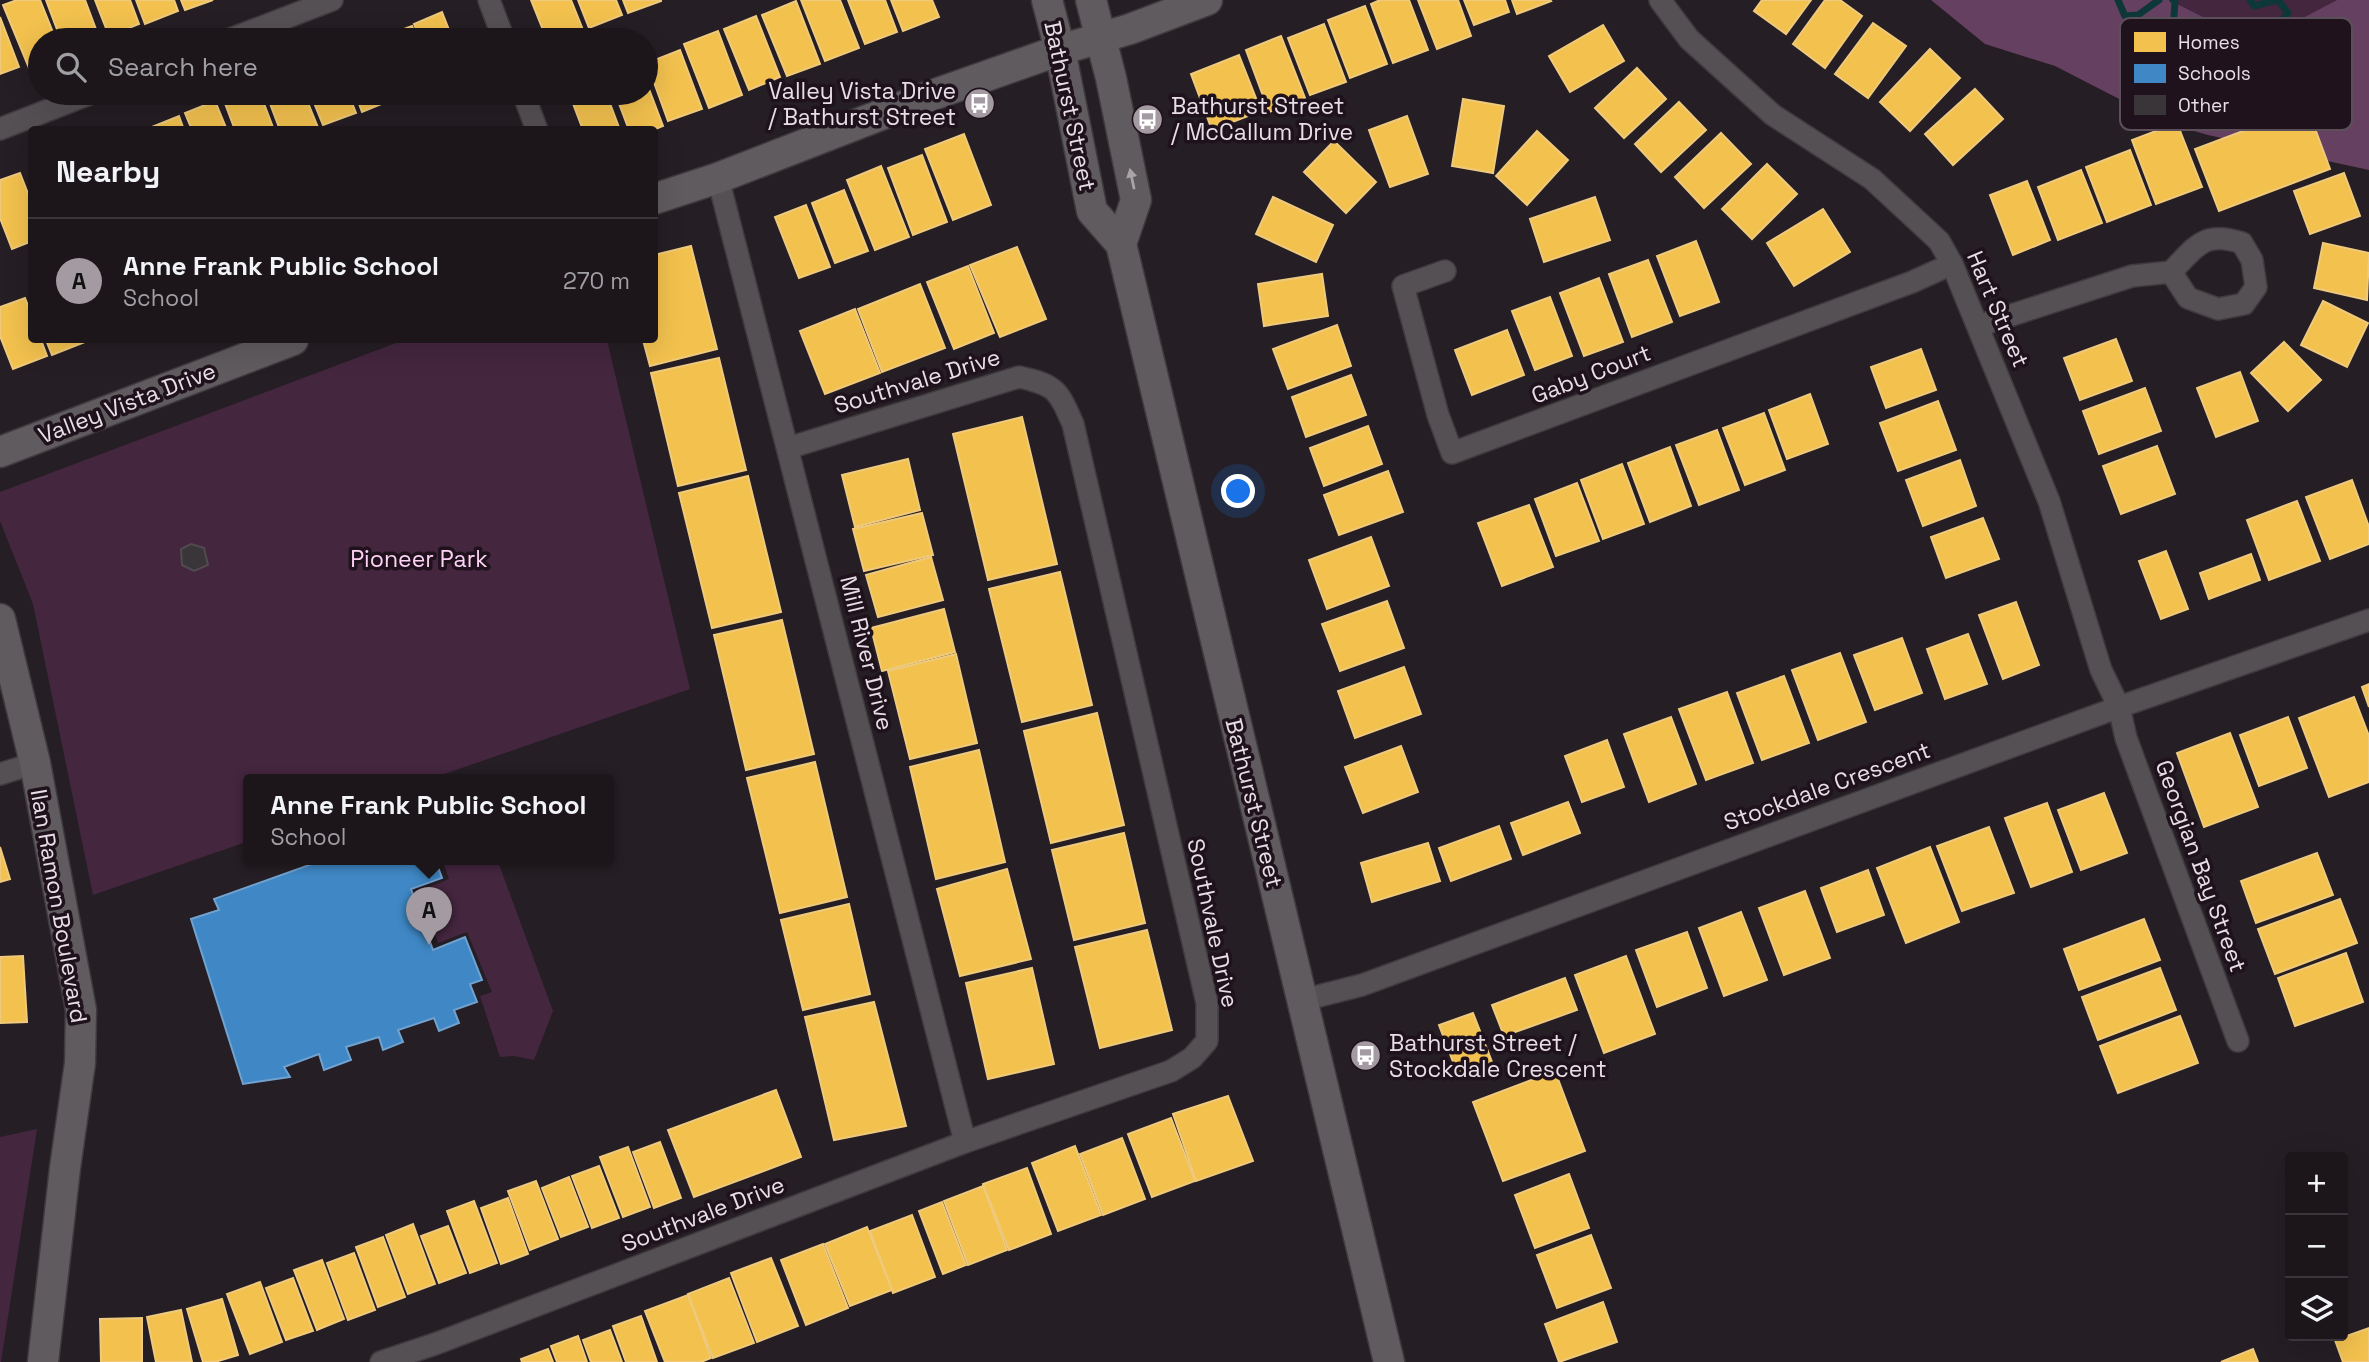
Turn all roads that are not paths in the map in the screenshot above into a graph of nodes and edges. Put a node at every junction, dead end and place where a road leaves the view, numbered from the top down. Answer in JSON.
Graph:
{"nodes":[{"id":1,"x":332,"y":0,"type":"edge"},
{"id":2,"x":489,"y":0,"type":"edge"},
{"id":3,"x":1047,"y":0,"type":"edge"},
{"id":4,"x":1091,"y":0,"type":"edge"},
{"id":5,"x":1207,"y":0,"type":"edge"},
{"id":6,"x":1660,"y":0,"type":"edge"},
{"id":7,"x":259,"y":28,"type":"edge"},
{"id":8,"x":500,"y":28,"type":"edge"},
{"id":9,"x":1101,"y":38,"type":"junction"},
{"id":10,"x":1060,"y":50,"type":"junction"},
{"id":11,"x":61,"y":105,"type":"edge"},
{"id":12,"x":528,"y":105,"type":"edge"},
{"id":13,"x":535,"y":126,"type":"edge"},
{"id":14,"x":0,"y":129,"type":"edge"},
{"id":15,"x":718,"y":178,"type":"junction"},
{"id":16,"x":658,"y":198,"type":"edge"},
{"id":17,"x":1121,"y":244,"type":"junction"},
{"id":18,"x":1952,"y":264,"type":"junction"},
{"id":19,"x":1445,"y":271,"type":"dead end"},
{"id":20,"x":2171,"y":272,"type":"dead end"},
{"id":21,"x":1978,"y":326,"type":"junction"},
{"id":22,"x":285,"y":343,"type":"edge"},
{"id":23,"x":788,"y":447,"type":"junction"},
{"id":24,"x":0,"y":452,"type":"edge"},
{"id":25,"x":0,"y":619,"type":"edge"},
{"id":26,"x":2369,"y":620,"type":"edge"},
{"id":27,"x":2119,"y":707,"type":"junction"},
{"id":28,"x":35,"y":763,"type":"junction"},
{"id":29,"x":0,"y":774,"type":"edge"},
{"id":30,"x":1303,"y":1000,"type":"junction"},
{"id":31,"x":2238,"y":1041,"type":"dead end"},
{"id":32,"x":965,"y":1142,"type":"junction"},
{"id":33,"x":43,"y":1362,"type":"edge"},
{"id":34,"x":381,"y":1362,"type":"edge"},
{"id":35,"x":1390,"y":1362,"type":"edge"}],
"edges":[{"from":1,"to":7,"type":"street"},
{"from":2,"to":8,"type":"street"},
{"from":3,"to":10,"type":"main road","name":"Bathurst Street"},
{"from":4,"to":9,"type":"main road","name":"Bathurst Street"},
{"from":5,"to":9,"type":"main road"},
{"from":6,"to":18,"type":"street","name":"Hart Street"},
{"from":9,"to":10,"type":"main road"},
{"from":17,"to":9,"type":"main road","name":"Bathurst Street","one_way":true},
{"from":10,"to":15,"type":"main road"},
{"from":10,"to":17,"type":"main road","name":"Bathurst Street"},
{"from":11,"to":14,"type":"street"},
{"from":12,"to":13,"type":"street"},
{"from":15,"to":16,"type":"main road"},
{"from":15,"to":23,"type":"street","name":"Mill River Drive"},
{"from":17,"to":30,"type":"main road","name":"Bathurst Street"},
{"from":18,"to":19,"type":"street","name":"Gaby Court"},
{"from":18,"to":21,"type":"street","name":"Hart Street"},
{"from":20,"to":21,"type":"street"},
{"from":21,"to":27,"type":"street","name":"Hart Street"},
{"from":22,"to":24,"type":"main road","name":"Valley Vista Drive"},
{"from":23,"to":32,"type":"street","name":"Mill River Drive"},
{"from":23,"to":32,"type":"street","name":"Southvale Drive"},
{"from":25,"to":28,"type":"main road","name":"Ilan Ramon Boulevard"},
{"from":26,"to":27,"type":"street","name":"Stockdale Crescent"},
{"from":27,"to":30,"type":"street","name":"Stockdale Crescent"},
{"from":27,"to":31,"type":"street","name":"Georgian Bay Street"},
{"from":28,"to":29,"type":"street"},
{"from":28,"to":33,"type":"main road","name":"Ilan Ramon Boulevard"},
{"from":30,"to":35,"type":"main road","name":"Bathurst Street"},
{"from":32,"to":34,"type":"street","name":"Southvale Drive"}]}
